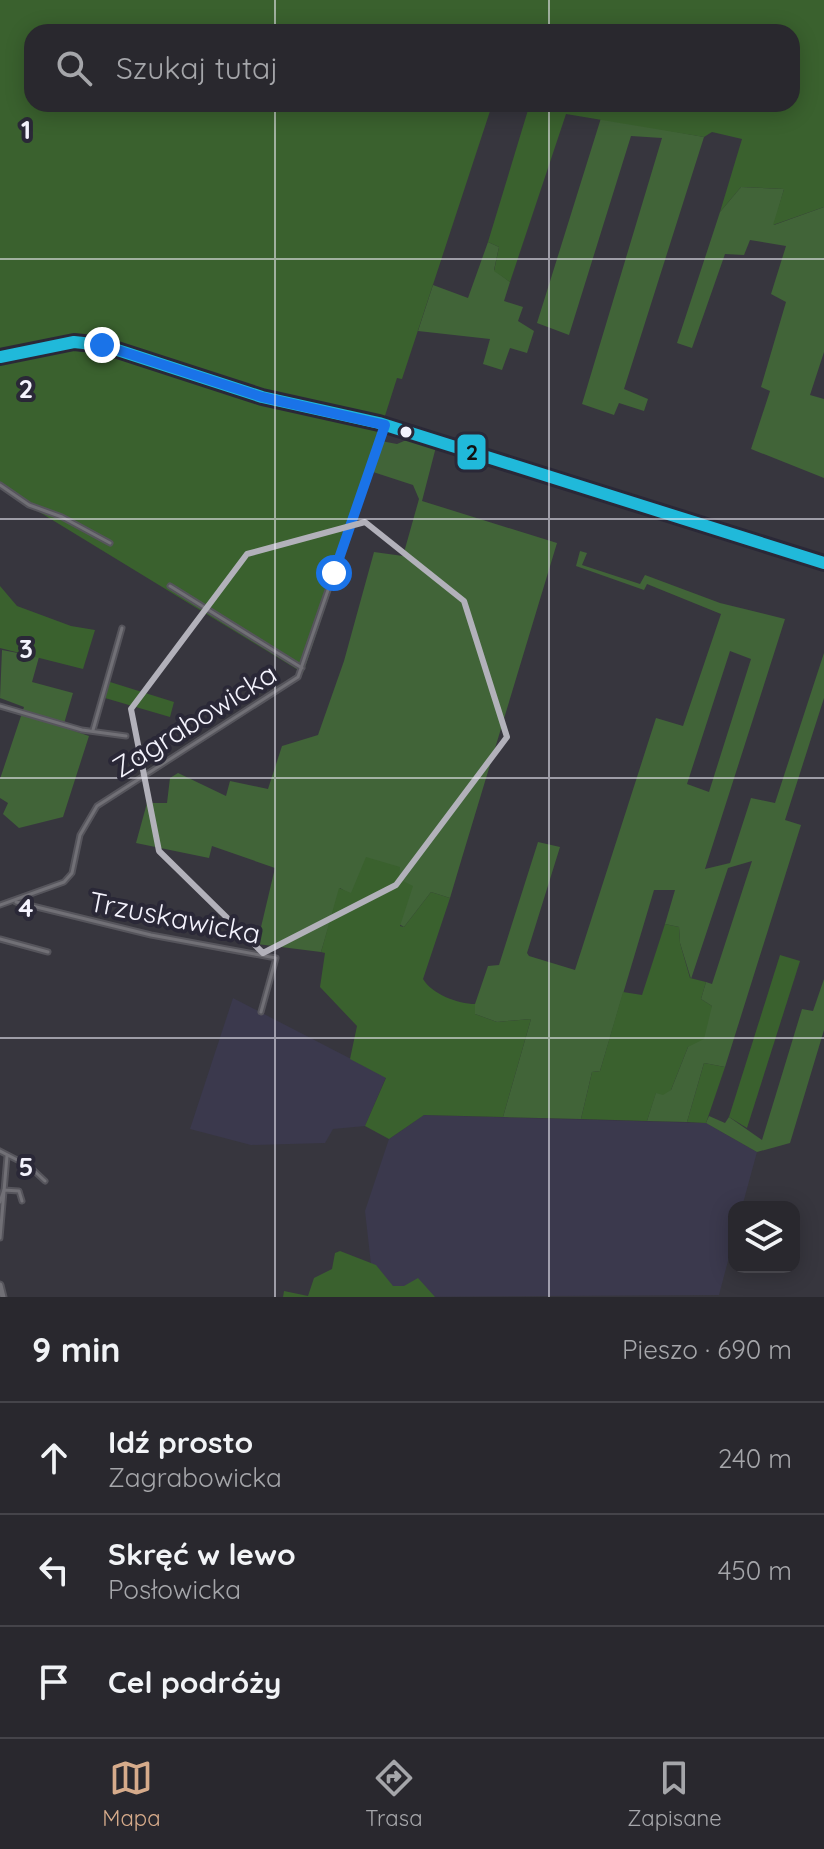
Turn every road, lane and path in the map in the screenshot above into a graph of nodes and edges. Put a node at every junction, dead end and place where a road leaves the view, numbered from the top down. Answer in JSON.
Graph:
{"nodes":[{"id":1,"x":0,"y":357,"type":"edge"},
{"id":2,"x":385,"y":425,"type":"junction"},
{"id":3,"x":0,"y":485,"type":"edge"},
{"id":4,"x":110,"y":543,"type":"dead end"},
{"id":5,"x":824,"y":563,"type":"edge"},
{"id":6,"x":170,"y":586,"type":"dead end"},
{"id":7,"x":122,"y":628,"type":"dead end"},
{"id":8,"x":302,"y":668,"type":"junction"},
{"id":9,"x":0,"y":706,"type":"edge"},
{"id":10,"x":93,"y":730,"type":"junction"},
{"id":11,"x":126,"y":736,"type":"dead end"},
{"id":12,"x":12,"y":901,"type":"junction"},
{"id":13,"x":0,"y":905,"type":"edge"},
{"id":14,"x":0,"y":939,"type":"edge"},
{"id":15,"x":48,"y":952,"type":"dead end"},
{"id":16,"x":261,"y":1012,"type":"dead end"},
{"id":17,"x":0,"y":1151,"type":"edge"},
{"id":18,"x":7,"y":1156,"type":"junction"},
{"id":19,"x":45,"y":1181,"type":"dead end"},
{"id":20,"x":4,"y":1190,"type":"junction"},
{"id":21,"x":22,"y":1201,"type":"dead end"},
{"id":22,"x":1,"y":1202,"type":"edge"},
{"id":23,"x":0,"y":1211,"type":"edge"},
{"id":24,"x":0,"y":1238,"type":"edge"},
{"id":25,"x":0,"y":1285,"type":"edge"},
{"id":26,"x":3,"y":1297,"type":"edge"}],
"edges":[{"from":1,"to":2,"type":"street"},
{"from":2,"to":5,"type":"street"},
{"from":2,"to":8,"type":"street","name":"Zagrabowicka"},
{"from":3,"to":4,"type":"street"},
{"from":6,"to":8,"type":"street"},
{"from":7,"to":10,"type":"street"},
{"from":8,"to":12,"type":"street","name":"Zagrabowicka"},
{"from":9,"to":10,"type":"street"},
{"from":10,"to":11,"type":"street"},
{"from":12,"to":13,"type":"street","name":"Zagrabowicka"},
{"from":12,"to":16,"type":"street","name":"Trzuskawicka"},
{"from":14,"to":15,"type":"street"},
{"from":17,"to":18,"type":"street"},
{"from":18,"to":19,"type":"street"},
{"from":18,"to":20,"type":"street"},
{"from":20,"to":21,"type":"street"},
{"from":20,"to":22,"type":"street"},
{"from":22,"to":23,"type":"street"},
{"from":23,"to":24,"type":"street"},
{"from":25,"to":26,"type":"street"}]}
